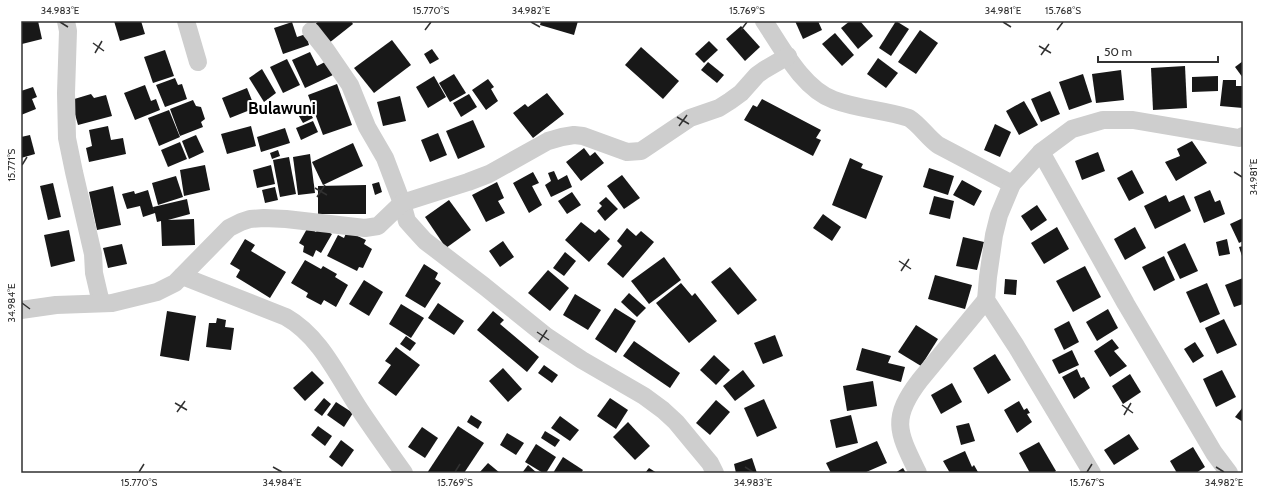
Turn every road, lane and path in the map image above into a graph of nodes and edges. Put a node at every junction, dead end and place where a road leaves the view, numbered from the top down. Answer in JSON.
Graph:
{"nodes":[{"id":1,"x":66,"y":21,"type":"edge"},
{"id":2,"x":186,"y":21,"type":"edge"},
{"id":3,"x":764,"y":21,"type":"edge"},
{"id":4,"x":311,"y":31,"type":"dead end"},
{"id":5,"x":788,"y":56,"type":"junction"},
{"id":6,"x":198,"y":62,"type":"dead end"},
{"id":7,"x":1242,"y":140,"type":"edge"},
{"id":8,"x":1042,"y":152,"type":"junction"},
{"id":9,"x":1012,"y":184,"type":"junction"},
{"id":10,"x":402,"y":203,"type":"junction"},
{"id":11,"x":182,"y":276,"type":"junction"},
{"id":12,"x":986,"y":300,"type":"junction"},
{"id":13,"x":100,"y":303,"type":"junction"},
{"id":14,"x":21,"y":310,"type":"edge"},
{"id":15,"x":404,"y":473,"type":"edge"},
{"id":16,"x":716,"y":473,"type":"edge"},
{"id":17,"x":918,"y":473,"type":"edge"},
{"id":18,"x":1092,"y":473,"type":"edge"},
{"id":19,"x":1229,"y":473,"type":"edge"}],
"edges":[{"from":1,"to":13,"type":"street"},
{"from":2,"to":6,"type":"street"},
{"from":3,"to":5,"type":"street"},
{"from":4,"to":10,"type":"street"},
{"from":5,"to":9,"type":"street"},
{"from":5,"to":10,"type":"street"},
{"from":7,"to":8,"type":"street"},
{"from":8,"to":9,"type":"street"},
{"from":8,"to":19,"type":"street"},
{"from":9,"to":12,"type":"street"},
{"from":10,"to":11,"type":"street"},
{"from":10,"to":16,"type":"street"},
{"from":11,"to":13,"type":"street"},
{"from":11,"to":15,"type":"street"},
{"from":12,"to":17,"type":"street"},
{"from":12,"to":18,"type":"street"},
{"from":13,"to":14,"type":"street"}]}
